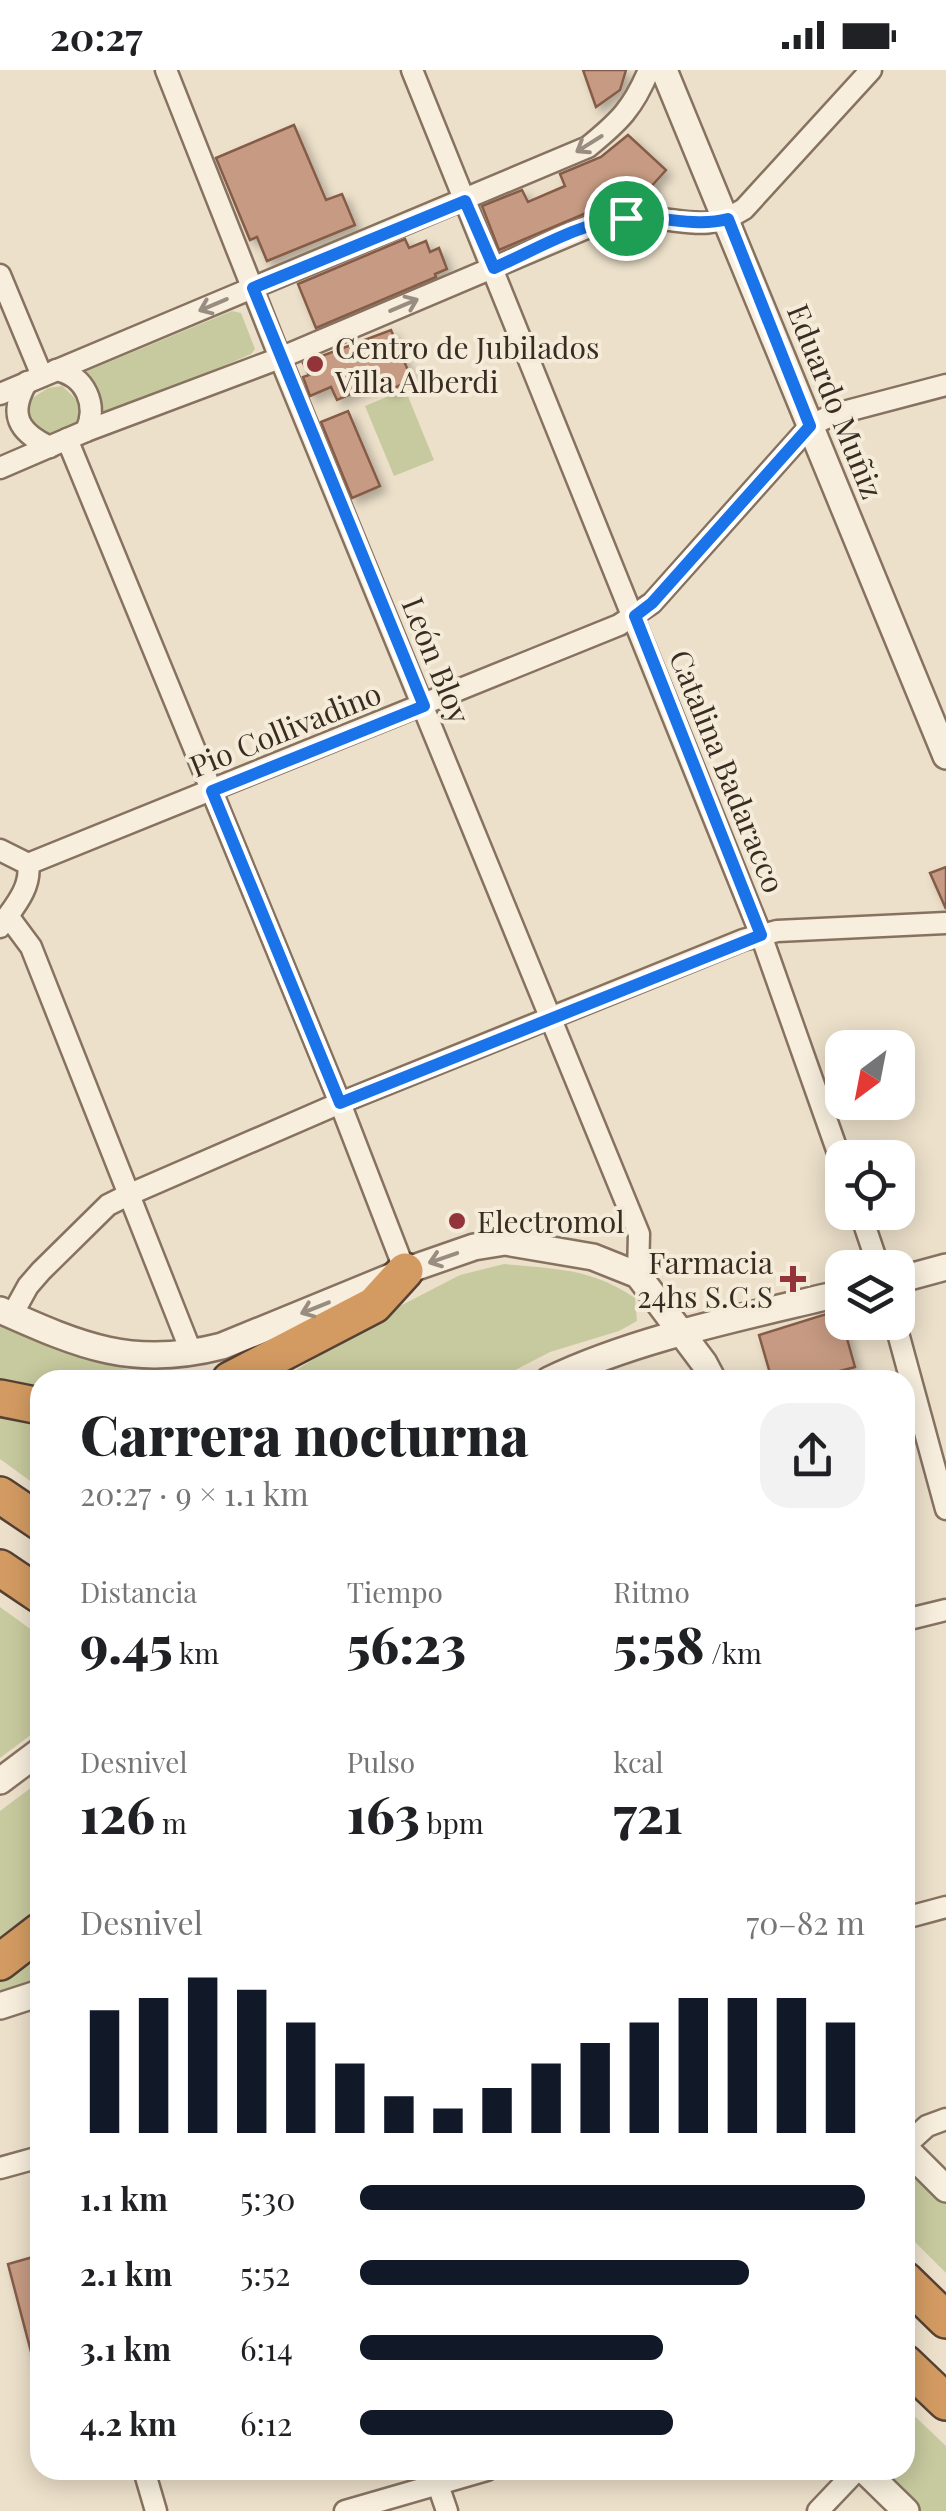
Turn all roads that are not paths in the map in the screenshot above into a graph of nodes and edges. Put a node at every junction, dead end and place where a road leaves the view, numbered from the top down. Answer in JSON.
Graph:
{"nodes":[{"id":1,"x":166,"y":70,"type":"edge"},
{"id":2,"x":412,"y":70,"type":"edge"},
{"id":3,"x":649,"y":70,"type":"edge"},
{"id":4,"x":664,"y":70,"type":"edge"},
{"id":5,"x":870,"y":70,"type":"edge"},
{"id":6,"x":465,"y":201,"type":"junction"},
{"id":7,"x":728,"y":219,"type":"junction"},
{"id":8,"x":494,"y":268,"type":"junction"},
{"id":9,"x":0,"y":275,"type":"edge"},
{"id":10,"x":253,"y":288,"type":"junction"},
{"id":11,"x":280,"y":358,"type":"junction"},
{"id":12,"x":42,"y":376,"type":"junction"},
{"id":13,"x":946,"y":385,"type":"edge"},
{"id":14,"x":0,"y":394,"type":"edge"},
{"id":15,"x":810,"y":426,"type":"junction"},
{"id":16,"x":68,"y":439,"type":"junction"},
{"id":17,"x":0,"y":468,"type":"edge"},
{"id":18,"x":635,"y":616,"type":"junction"},
{"id":19,"x":424,"y":706,"type":"junction"},
{"id":20,"x":943,"y":740,"type":"edge"},
{"id":21,"x":212,"y":791,"type":"junction"},
{"id":22,"x":0,"y":850,"type":"edge"},
{"id":23,"x":28,"y":864,"type":"junction"},
{"id":24,"x":4,"y":922,"type":"edge"},
{"id":25,"x":946,"y":923,"type":"edge"},
{"id":26,"x":761,"y":935,"type":"junction"},
{"id":27,"x":549,"y":1019,"type":"junction"},
{"id":28,"x":340,"y":1103,"type":"junction"},
{"id":29,"x":834,"y":1140,"type":"edge"},
{"id":30,"x":128,"y":1195,"type":"junction"},
{"id":31,"x":946,"y":1267,"type":"edge"},
{"id":32,"x":405,"y":1271,"type":"junction"},
{"id":33,"x":638,"y":1275,"type":"junction"},
{"id":34,"x":915,"y":1275,"type":"edge"},
{"id":35,"x":825,"y":1298,"type":"edge"},
{"id":36,"x":6,"y":1313,"type":"edge"},
{"id":37,"x":684,"y":1334,"type":"junction"},
{"id":38,"x":900,"y":1340,"type":"edge"},
{"id":39,"x":192,"y":1354,"type":"junction"},
{"id":40,"x":250,"y":1370,"type":"edge"},
{"id":41,"x":573,"y":1370,"type":"edge"},
{"id":42,"x":708,"y":1370,"type":"edge"},
{"id":43,"x":908,"y":1370,"type":"edge"},
{"id":44,"x":915,"y":1395,"type":"edge"},
{"id":45,"x":0,"y":1398,"type":"edge"},
{"id":46,"x":30,"y":1404,"type":"edge"},
{"id":47,"x":0,"y":1495,"type":"edge"},
{"id":48,"x":946,"y":1509,"type":"edge"},
{"id":49,"x":30,"y":1515,"type":"edge"},
{"id":50,"x":0,"y":1568,"type":"edge"},
{"id":51,"x":30,"y":1588,"type":"edge"},
{"id":52,"x":946,"y":1610,"type":"edge"},
{"id":53,"x":915,"y":1618,"type":"edge"},
{"id":54,"x":30,"y":1758,"type":"edge"},
{"id":55,"x":0,"y":1781,"type":"edge"},
{"id":56,"x":946,"y":1907,"type":"edge"},
{"id":57,"x":915,"y":1915,"type":"edge"},
{"id":58,"x":30,"y":1939,"type":"edge"},
{"id":59,"x":0,"y":1962,"type":"edge"},
{"id":60,"x":30,"y":1996,"type":"edge"},
{"id":61,"x":0,"y":2006,"type":"edge"},
{"id":62,"x":946,"y":2119,"type":"edge"},
{"id":63,"x":915,"y":2137,"type":"edge"},
{"id":64,"x":915,"y":2156,"type":"edge"},
{"id":65,"x":30,"y":2160,"type":"edge"},
{"id":66,"x":0,"y":2168,"type":"edge"},
{"id":67,"x":946,"y":2189,"type":"edge"},
{"id":68,"x":915,"y":2290,"type":"edge"},
{"id":69,"x":946,"y":2320,"type":"edge"},
{"id":70,"x":915,"y":2372,"type":"edge"},
{"id":71,"x":946,"y":2402,"type":"edge"},
{"id":72,"x":147,"y":2480,"type":"edge"},
{"id":73,"x":452,"y":2480,"type":"edge"},
{"id":74,"x":851,"y":2480,"type":"edge"},
{"id":75,"x":872,"y":2480,"type":"edge"},
{"id":76,"x":438,"y":2484,"type":"junction"},
{"id":77,"x":156,"y":2511,"type":"edge"},
{"id":78,"x":345,"y":2511,"type":"edge"},
{"id":79,"x":447,"y":2511,"type":"edge"},
{"id":80,"x":818,"y":2511,"type":"edge"},
{"id":81,"x":906,"y":2511,"type":"edge"}],
"edges":[{"from":1,"to":10,"type":"street","name":"León Bloy"},
{"from":2,"to":6,"type":"street","name":"Catalina Badaracco"},
{"from":3,"to":6,"type":"street","one_way":true},
{"from":4,"to":7,"type":"street","name":"Eduardo Muñiz"},
{"from":5,"to":7,"type":"street"},
{"from":6,"to":8,"type":"street","name":"Catalina Badaracco"},
{"from":6,"to":10,"type":"street"},
{"from":7,"to":8,"type":"street"},
{"from":7,"to":15,"type":"street","name":"Eduardo Muñiz"},
{"from":11,"to":8,"type":"street","one_way":true},
{"from":8,"to":18,"type":"street","name":"Catalina Badaracco"},
{"from":9,"to":12,"type":"street"},
{"from":10,"to":11,"type":"street","name":"León Bloy"},
{"from":10,"to":12,"type":"street","one_way":true},
{"from":11,"to":16,"type":"street"},
{"from":11,"to":19,"type":"street","name":"León Bloy"},
{"from":12,"to":14,"type":"street"},
{"from":12,"to":16,"type":"street"},
{"from":12,"to":16,"type":"street"},
{"from":13,"to":15,"type":"street","name":"Pio Collivadino"},
{"from":15,"to":18,"type":"street","name":"Pio Collivadino"},
{"from":15,"to":20,"type":"street","name":"Eduardo Muñiz"},
{"from":16,"to":17,"type":"street"},
{"from":16,"to":21,"type":"street"},
{"from":18,"to":19,"type":"street","name":"Pio Collivadino"},
{"from":18,"to":26,"type":"street","name":"Catalina Badaracco"},
{"from":19,"to":21,"type":"street","name":"Pio Collivadino"},
{"from":19,"to":27,"type":"street","name":"León Bloy"},
{"from":21,"to":23,"type":"street","name":"Pio Collivadino"},
{"from":21,"to":28,"type":"street"},
{"from":22,"to":23,"type":"street"},
{"from":23,"to":24,"type":"street"},
{"from":24,"to":30,"type":"street"},
{"from":25,"to":26,"type":"street"},
{"from":26,"to":27,"type":"street"},
{"from":26,"to":29,"type":"street","name":"Catalina Badaracco"},
{"from":27,"to":28,"type":"street"},
{"from":27,"to":33,"type":"street","name":"León Bloy"},
{"from":28,"to":30,"type":"street"},
{"from":28,"to":32,"type":"street"},
{"from":30,"to":36,"type":"street"},
{"from":30,"to":39,"type":"street"},
{"from":31,"to":34,"type":"street"},
{"from":33,"to":32,"type":"street","one_way":true},
{"from":32,"to":39,"type":"street","one_way":true},
{"from":32,"to":40,"type":"highway"},
{"from":33,"to":37,"type":"street"},
{"from":35,"to":37,"type":"street"},
{"from":36,"to":39,"type":"street"},
{"from":37,"to":41,"type":"street"},
{"from":37,"to":42,"type":"street"},
{"from":38,"to":43,"type":"street"},
{"from":44,"to":48,"type":"street"},
{"from":45,"to":46,"type":"highway"},
{"from":47,"to":49,"type":"highway"},
{"from":50,"to":51,"type":"highway"},
{"from":52,"to":53,"type":"street"},
{"from":54,"to":55,"type":"street"},
{"from":56,"to":57,"type":"street"},
{"from":58,"to":59,"type":"highway"},
{"from":60,"to":61,"type":"street"},
{"from":62,"to":63,"type":"street"},
{"from":64,"to":67,"type":"street"},
{"from":65,"to":66,"type":"street"},
{"from":68,"to":69,"type":"highway"},
{"from":70,"to":71,"type":"highway"},
{"from":72,"to":77,"type":"street"},
{"from":73,"to":76,"type":"street"},
{"from":74,"to":80,"type":"street"},
{"from":75,"to":81,"type":"street"},
{"from":76,"to":78,"type":"street"},
{"from":76,"to":79,"type":"street"}]}
